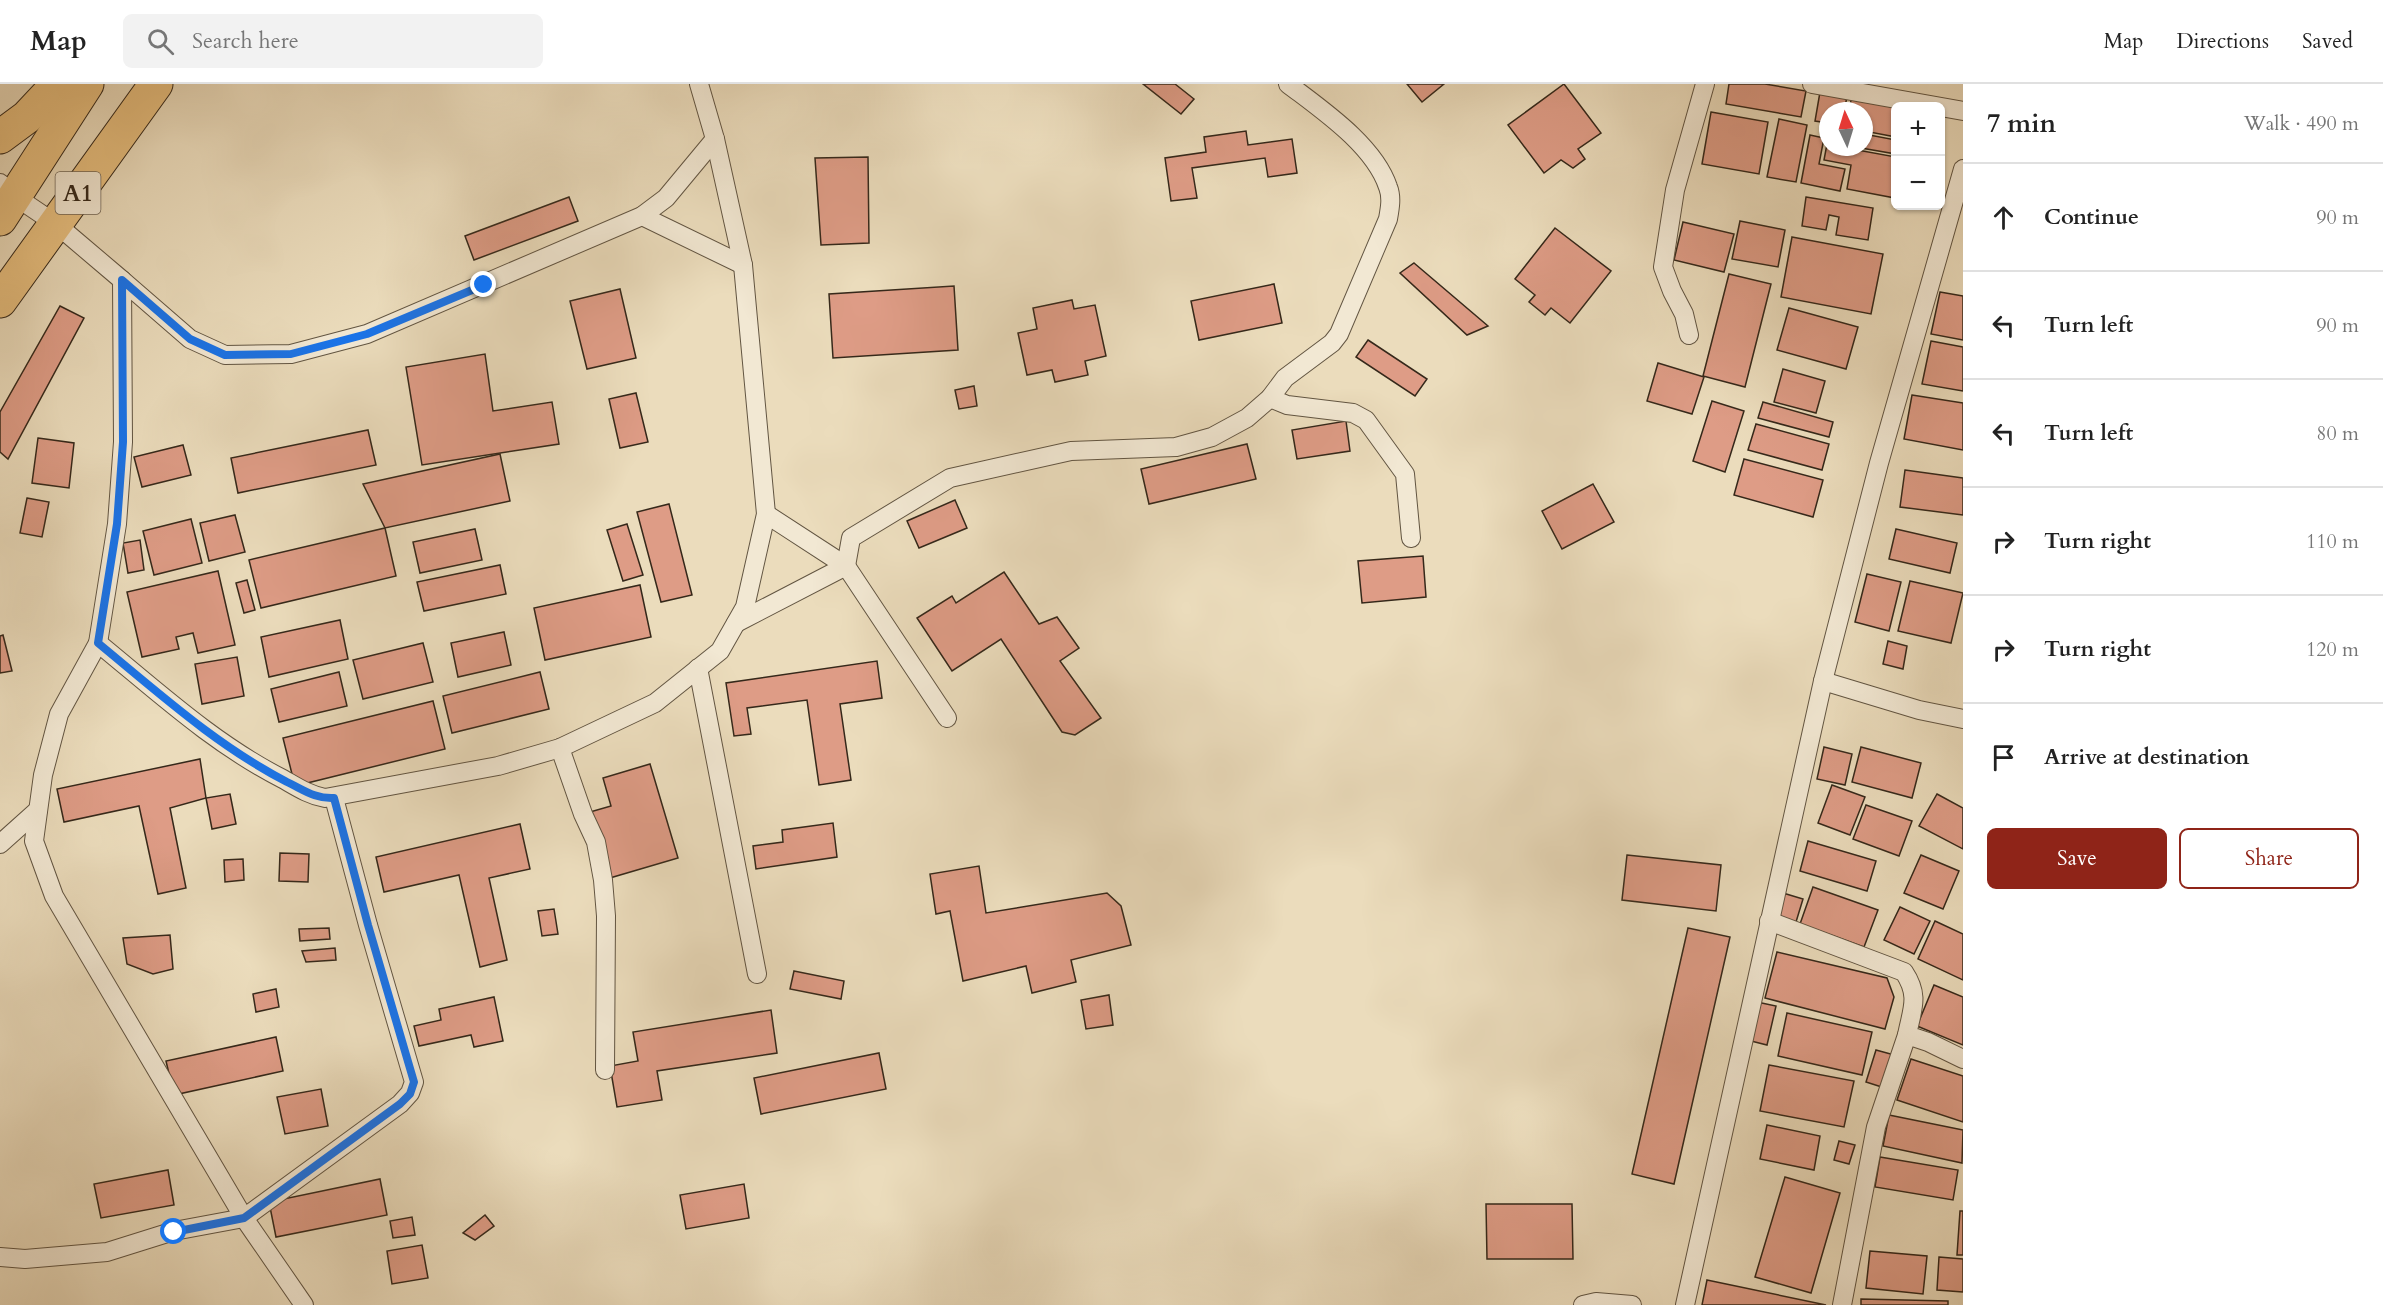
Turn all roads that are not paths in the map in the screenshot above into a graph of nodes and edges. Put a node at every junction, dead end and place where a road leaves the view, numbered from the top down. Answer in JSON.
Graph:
{"nodes":[{"id":1,"x":58,"y":84,"type":"edge"},
{"id":2,"x":87,"y":84,"type":"edge"},
{"id":3,"x":156,"y":84,"type":"edge"},
{"id":4,"x":699,"y":84,"type":"edge"},
{"id":5,"x":1288,"y":84,"type":"edge"},
{"id":6,"x":1705,"y":84,"type":"edge"},
{"id":7,"x":1812,"y":84,"type":"edge"},
{"id":8,"x":1963,"y":111,"type":"edge"},
{"id":9,"x":0,"y":137,"type":"edge"},
{"id":10,"x":715,"y":139,"type":"junction"},
{"id":11,"x":1962,"y":178,"type":"edge"},
{"id":12,"x":5,"y":199,"type":"edge"},
{"id":13,"x":642,"y":216,"type":"junction"},
{"id":14,"x":56,"y":224,"type":"junction"},
{"id":15,"x":743,"y":265,"type":"junction"},
{"id":16,"x":122,"y":280,"type":"junction"},
{"id":17,"x":0,"y":301,"type":"edge"},
{"id":18,"x":1689,"y":334,"type":"dead end"},
{"id":19,"x":1270,"y":398,"type":"junction"},
{"id":20,"x":766,"y":514,"type":"junction"},
{"id":21,"x":1411,"y":538,"type":"dead end"},
{"id":22,"x":846,"y":566,"type":"junction"},
{"id":23,"x":736,"y":623,"type":"junction"},
{"id":24,"x":98,"y":643,"type":"junction"},
{"id":25,"x":698,"y":668,"type":"junction"},
{"id":26,"x":1823,"y":681,"type":"junction"},
{"id":27,"x":946,"y":718,"type":"dead end"},
{"id":28,"x":1963,"y":719,"type":"edge"},
{"id":29,"x":560,"y":748,"type":"junction"},
{"id":30,"x":334,"y":798,"type":"junction"},
{"id":31,"x":38,"y":810,"type":"junction"},
{"id":32,"x":0,"y":844,"type":"edge"},
{"id":33,"x":1769,"y":921,"type":"junction"},
{"id":34,"x":757,"y":974,"type":"dead end"},
{"id":35,"x":1907,"y":1035,"type":"junction"},
{"id":36,"x":1963,"y":1059,"type":"edge"},
{"id":37,"x":605,"y":1070,"type":"dead end"},
{"id":38,"x":244,"y":1218,"type":"junction"},
{"id":39,"x":0,"y":1257,"type":"edge"},
{"id":40,"x":304,"y":1305,"type":"edge"},
{"id":41,"x":1583,"y":1305,"type":"edge"},
{"id":42,"x":1632,"y":1305,"type":"edge"},
{"id":43,"x":1685,"y":1305,"type":"edge"},
{"id":44,"x":1842,"y":1305,"type":"edge"}],
"edges":[{"from":1,"to":9,"type":"highway"},
{"from":2,"to":12,"type":"highway","number":"A1"},
{"from":3,"to":14,"type":"highway","number":"A1"},
{"from":4,"to":10,"type":"street"},
{"from":5,"to":19,"type":"street"},
{"from":6,"to":18,"type":"street"},
{"from":7,"to":8,"type":"street"},
{"from":10,"to":13,"type":"street"},
{"from":10,"to":15,"type":"street"},
{"from":11,"to":26,"type":"street"},
{"from":12,"to":14,"type":"street"},
{"from":13,"to":15,"type":"street"},
{"from":13,"to":16,"type":"street"},
{"from":14,"to":16,"type":"street"},
{"from":14,"to":17,"type":"highway","number":"A1"},
{"from":15,"to":20,"type":"street"},
{"from":16,"to":24,"type":"street"},
{"from":19,"to":21,"type":"street"},
{"from":19,"to":22,"type":"street"},
{"from":20,"to":22,"type":"street"},
{"from":20,"to":23,"type":"street"},
{"from":22,"to":23,"type":"street"},
{"from":22,"to":27,"type":"street"},
{"from":23,"to":25,"type":"street"},
{"from":24,"to":30,"type":"street"},
{"from":24,"to":31,"type":"street"},
{"from":25,"to":29,"type":"street"},
{"from":25,"to":34,"type":"street"},
{"from":26,"to":28,"type":"street"},
{"from":26,"to":33,"type":"street"},
{"from":29,"to":30,"type":"street"},
{"from":29,"to":37,"type":"street"},
{"from":30,"to":38,"type":"street"},
{"from":31,"to":32,"type":"street"},
{"from":31,"to":38,"type":"street"},
{"from":33,"to":35,"type":"street"},
{"from":33,"to":43,"type":"street"},
{"from":35,"to":36,"type":"street"},
{"from":35,"to":44,"type":"street"},
{"from":38,"to":39,"type":"street"},
{"from":38,"to":40,"type":"street"},
{"from":41,"to":42,"type":"street"}]}
